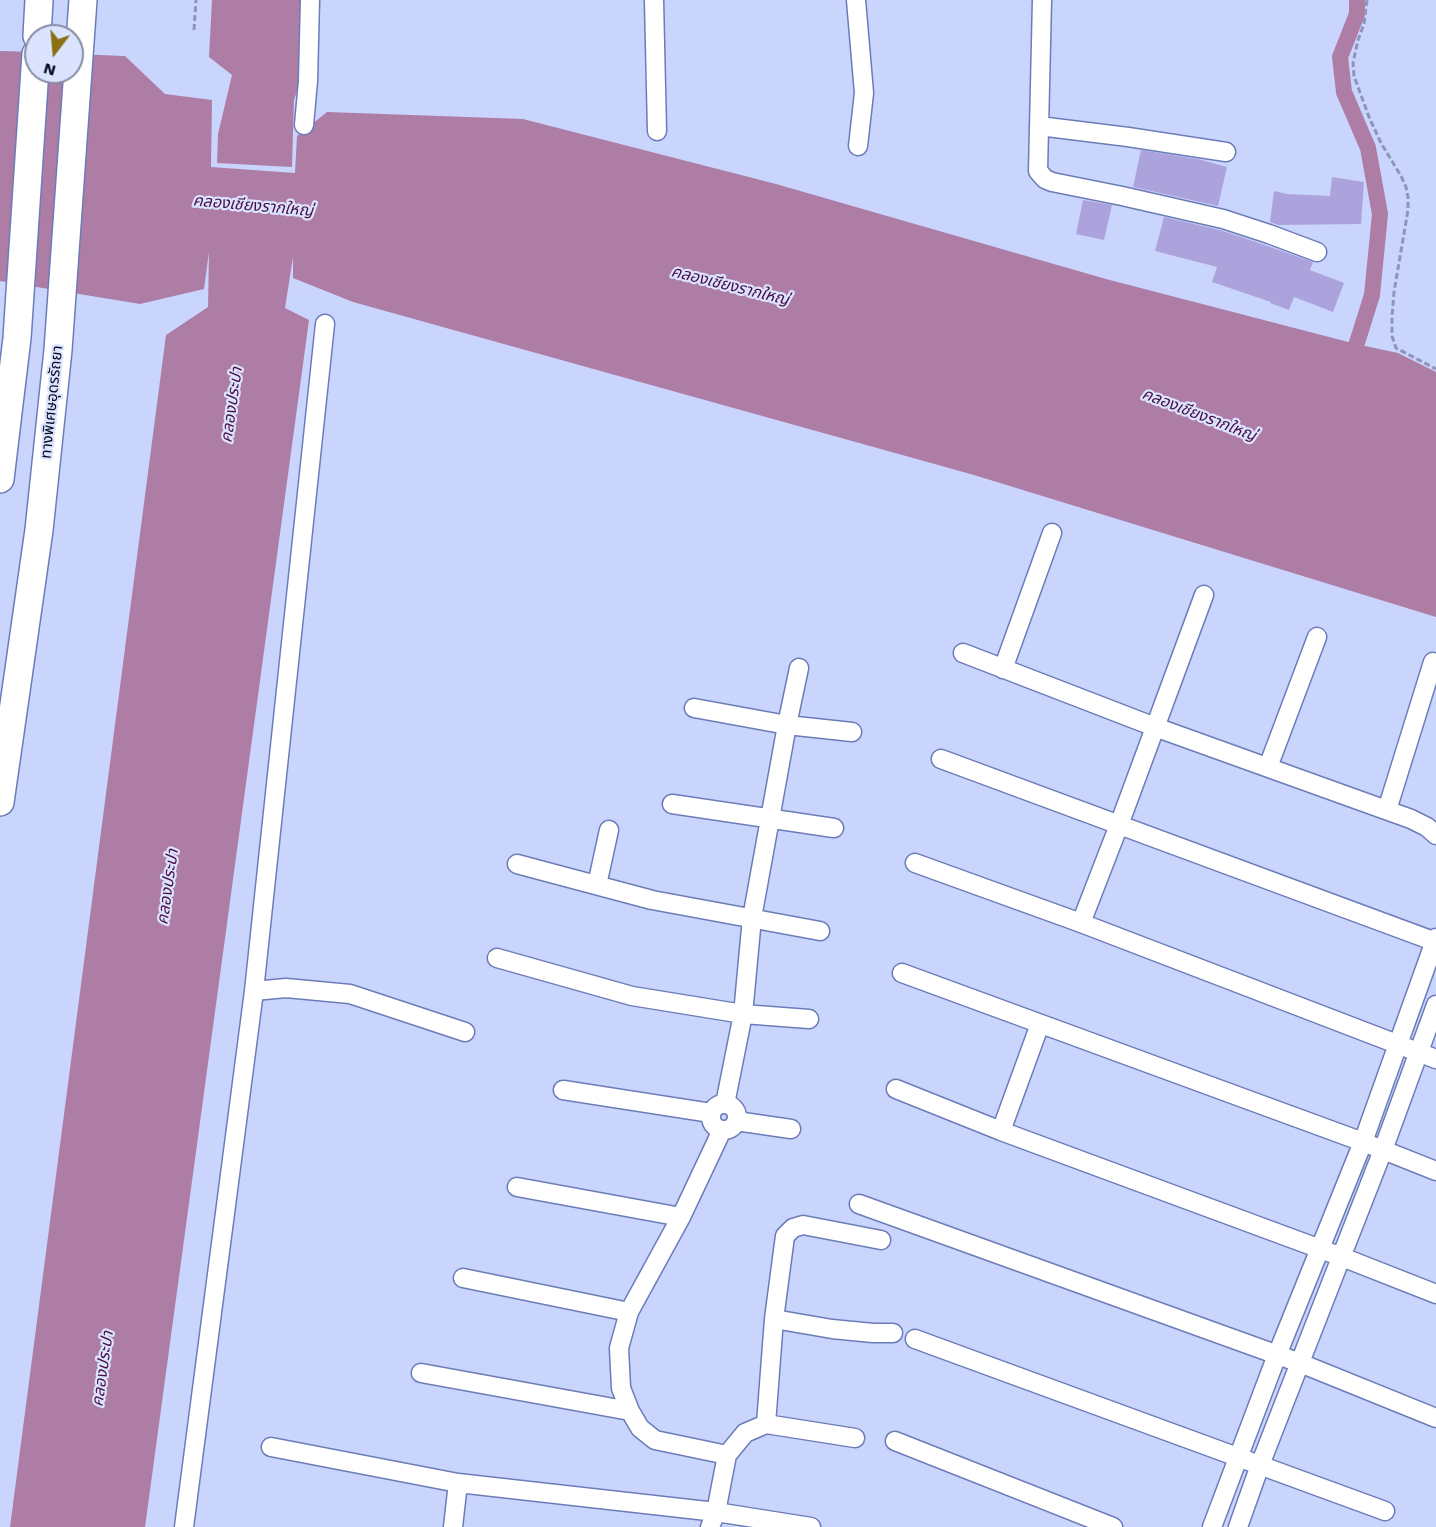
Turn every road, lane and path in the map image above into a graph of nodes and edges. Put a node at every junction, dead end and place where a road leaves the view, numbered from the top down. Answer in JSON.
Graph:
{"nodes":[{"id":1,"x":39,"y":0,"type":"edge"},
{"id":2,"x":83,"y":0,"type":"edge"},
{"id":3,"x":196,"y":0,"type":"edge"},
{"id":4,"x":310,"y":0,"type":"edge"},
{"id":5,"x":654,"y":0,"type":"edge"},
{"id":6,"x":856,"y":0,"type":"edge"},
{"id":7,"x":1042,"y":0,"type":"edge"},
{"id":8,"x":1367,"y":0,"type":"edge"},
{"id":9,"x":38,"y":24,"type":"edge"},
{"id":10,"x":194,"y":30,"type":"dead end"},
{"id":11,"x":34,"y":84,"type":"edge"},
{"id":12,"x":304,"y":125,"type":"dead end"},
{"id":13,"x":1039,"y":126,"type":"junction"},
{"id":14,"x":657,"y":131,"type":"dead end"},
{"id":15,"x":858,"y":146,"type":"dead end"},
{"id":16,"x":1226,"y":152,"type":"dead end"},
{"id":17,"x":1317,"y":252,"type":"dead end"},
{"id":18,"x":325,"y":324,"type":"dead end"},
{"id":19,"x":1436,"y":369,"type":"edge"},
{"id":20,"x":0,"y":479,"type":"edge"},
{"id":21,"x":1052,"y":533,"type":"dead end"},
{"id":22,"x":1204,"y":595,"type":"dead end"},
{"id":23,"x":1317,"y":637,"type":"dead end"},
{"id":24,"x":963,"y":653,"type":"dead end"},
{"id":25,"x":1433,"y":662,"type":"dead end"},
{"id":26,"x":799,"y":668,"type":"dead end"},
{"id":27,"x":1003,"y":669,"type":"junction"},
{"id":28,"x":694,"y":708,"type":"dead end"},
{"id":29,"x":787,"y":725,"type":"junction"},
{"id":30,"x":1155,"y":727,"type":"junction"},
{"id":31,"x":852,"y":732,"type":"dead end"},
{"id":32,"x":941,"y":759,"type":"dead end"},
{"id":33,"x":1268,"y":767,"type":"junction"},
{"id":34,"x":0,"y":802,"type":"edge"},
{"id":35,"x":672,"y":804,"type":"dead end"},
{"id":36,"x":1387,"y":810,"type":"junction"},
{"id":37,"x":771,"y":819,"type":"junction"},
{"id":38,"x":1119,"y":825,"type":"junction"},
{"id":39,"x":834,"y":828,"type":"dead end"},
{"id":40,"x":609,"y":830,"type":"dead end"},
{"id":41,"x":1436,"y":835,"type":"edge"},
{"id":42,"x":915,"y":863,"type":"dead end"},
{"id":43,"x":517,"y":864,"type":"dead end"},
{"id":44,"x":597,"y":885,"type":"junction"},
{"id":45,"x":752,"y":918,"type":"junction"},
{"id":46,"x":1081,"y":923,"type":"junction"},
{"id":47,"x":820,"y":931,"type":"dead end"},
{"id":48,"x":1436,"y":940,"type":"edge"},
{"id":49,"x":497,"y":958,"type":"dead end"},
{"id":50,"x":902,"y":973,"type":"dead end"},
{"id":51,"x":254,"y":991,"type":"junction"},
{"id":52,"x":1436,"y":1005,"type":"edge"},
{"id":53,"x":743,"y":1014,"type":"junction"},
{"id":54,"x":809,"y":1019,"type":"dead end"},
{"id":55,"x":1040,"y":1024,"type":"junction"},
{"id":56,"x":465,"y":1032,"type":"dead end"},
{"id":57,"x":1398,"y":1045,"type":"junction"},
{"id":58,"x":1428,"y":1056,"type":"edge"},
{"id":59,"x":896,"y":1089,"type":"dead end"},
{"id":60,"x":563,"y":1090,"type":"dead end"},
{"id":61,"x":718,"y":1109,"type":"junction"},
{"id":62,"x":729,"y":1125,"type":"junction"},
{"id":63,"x":792,"y":1129,"type":"dead end"},
{"id":64,"x":1001,"y":1131,"type":"junction"},
{"id":65,"x":1363,"y":1142,"type":"junction"},
{"id":66,"x":1383,"y":1150,"type":"junction"},
{"id":67,"x":1436,"y":1171,"type":"edge"},
{"id":68,"x":517,"y":1186,"type":"dead end"},
{"id":69,"x":859,"y":1204,"type":"dead end"},
{"id":70,"x":681,"y":1217,"type":"junction"},
{"id":71,"x":881,"y":1240,"type":"dead end"},
{"id":72,"x":1320,"y":1249,"type":"junction"},
{"id":73,"x":1342,"y":1257,"type":"junction"},
{"id":74,"x":463,"y":1278,"type":"dead end"},
{"id":75,"x":1436,"y":1294,"type":"edge"},
{"id":76,"x":629,"y":1312,"type":"junction"},
{"id":77,"x":774,"y":1319,"type":"junction"},
{"id":78,"x":893,"y":1333,"type":"dead end"},
{"id":79,"x":915,"y":1339,"type":"dead end"},
{"id":80,"x":1277,"y":1355,"type":"junction"},
{"id":81,"x":1300,"y":1363,"type":"junction"},
{"id":82,"x":421,"y":1373,"type":"dead end"},
{"id":83,"x":630,"y":1411,"type":"junction"},
{"id":84,"x":1436,"y":1418,"type":"edge"},
{"id":85,"x":766,"y":1424,"type":"junction"},
{"id":86,"x":855,"y":1438,"type":"dead end"},
{"id":87,"x":895,"y":1442,"type":"dead end"},
{"id":88,"x":271,"y":1447,"type":"dead end"},
{"id":89,"x":727,"y":1455,"type":"junction"},
{"id":90,"x":1239,"y":1457,"type":"junction"},
{"id":91,"x":1260,"y":1465,"type":"junction"},
{"id":92,"x":458,"y":1483,"type":"junction"},
{"id":93,"x":1385,"y":1511,"type":"dead end"},
{"id":94,"x":713,"y":1519,"type":"edge"},
{"id":95,"x":184,"y":1527,"type":"edge"},
{"id":96,"x":453,"y":1527,"type":"edge"},
{"id":97,"x":812,"y":1527,"type":"edge"},
{"id":98,"x":1113,"y":1527,"type":"edge"},
{"id":99,"x":1212,"y":1527,"type":"edge"},
{"id":100,"x":1238,"y":1527,"type":"edge"}],
"edges":[{"from":1,"to":9,"type":"highway"},
{"from":2,"to":34,"type":"highway","name":"ทางพิเศษอุดรรัถยา"},
{"from":3,"to":10,"type":"path"},
{"from":4,"to":12,"type":"street"},
{"from":5,"to":14,"type":"street"},
{"from":6,"to":15,"type":"street"},
{"from":7,"to":13,"type":"street"},
{"from":8,"to":19,"type":"path"},
{"from":11,"to":20,"type":"highway"},
{"from":13,"to":16,"type":"street"},
{"from":13,"to":17,"type":"street"},
{"from":18,"to":51,"type":"street"},
{"from":21,"to":27,"type":"street"},
{"from":22,"to":30,"type":"street"},
{"from":23,"to":33,"type":"street"},
{"from":24,"to":27,"type":"street"},
{"from":25,"to":36,"type":"street"},
{"from":26,"to":29,"type":"street"},
{"from":27,"to":30,"type":"street"},
{"from":28,"to":29,"type":"street"},
{"from":29,"to":31,"type":"street"},
{"from":29,"to":37,"type":"street"},
{"from":30,"to":33,"type":"street"},
{"from":30,"to":38,"type":"street"},
{"from":32,"to":38,"type":"street"},
{"from":33,"to":36,"type":"street"},
{"from":35,"to":37,"type":"street"},
{"from":36,"to":41,"type":"street"},
{"from":37,"to":39,"type":"street"},
{"from":37,"to":45,"type":"street"},
{"from":38,"to":46,"type":"street"},
{"from":38,"to":48,"type":"street"},
{"from":40,"to":44,"type":"street"},
{"from":42,"to":46,"type":"street"},
{"from":43,"to":44,"type":"street"},
{"from":44,"to":45,"type":"street"},
{"from":45,"to":47,"type":"street"},
{"from":45,"to":53,"type":"street"},
{"from":46,"to":57,"type":"street"},
{"from":48,"to":57,"type":"street"},
{"from":49,"to":53,"type":"street"},
{"from":50,"to":55,"type":"street"},
{"from":51,"to":56,"type":"street"},
{"from":51,"to":95,"type":"street"},
{"from":52,"to":58,"type":"street"},
{"from":53,"to":54,"type":"street"},
{"from":53,"to":61,"type":"street"},
{"from":55,"to":64,"type":"street"},
{"from":55,"to":65,"type":"street"},
{"from":57,"to":58,"type":"street"},
{"from":57,"to":65,"type":"street"},
{"from":58,"to":66,"type":"street"},
{"from":59,"to":64,"type":"street"},
{"from":60,"to":61,"type":"street"},
{"from":61,"to":62,"type":"street"},
{"from":62,"to":63,"type":"street"},
{"from":62,"to":70,"type":"street"},
{"from":64,"to":72,"type":"street"},
{"from":65,"to":66,"type":"street"},
{"from":65,"to":72,"type":"street"},
{"from":66,"to":67,"type":"street"},
{"from":66,"to":73,"type":"street"},
{"from":68,"to":70,"type":"street"},
{"from":69,"to":80,"type":"street"},
{"from":70,"to":76,"type":"street"},
{"from":71,"to":77,"type":"street"},
{"from":72,"to":73,"type":"street"},
{"from":72,"to":80,"type":"street"},
{"from":73,"to":75,"type":"street"},
{"from":73,"to":81,"type":"street"},
{"from":74,"to":76,"type":"street"},
{"from":76,"to":83,"type":"street"},
{"from":77,"to":78,"type":"street"},
{"from":77,"to":85,"type":"street"},
{"from":79,"to":90,"type":"street"},
{"from":80,"to":81,"type":"street"},
{"from":80,"to":90,"type":"street"},
{"from":81,"to":84,"type":"street"},
{"from":81,"to":91,"type":"street"},
{"from":82,"to":83,"type":"street"},
{"from":83,"to":89,"type":"street"},
{"from":85,"to":86,"type":"street"},
{"from":85,"to":89,"type":"street"},
{"from":87,"to":98,"type":"street"},
{"from":88,"to":92,"type":"street"},
{"from":89,"to":94,"type":"street"},
{"from":90,"to":91,"type":"street"},
{"from":90,"to":99,"type":"street"},
{"from":91,"to":93,"type":"street"},
{"from":91,"to":100,"type":"street"},
{"from":92,"to":94,"type":"street"},
{"from":92,"to":96,"type":"street"},
{"from":94,"to":97,"type":"street"}]}
